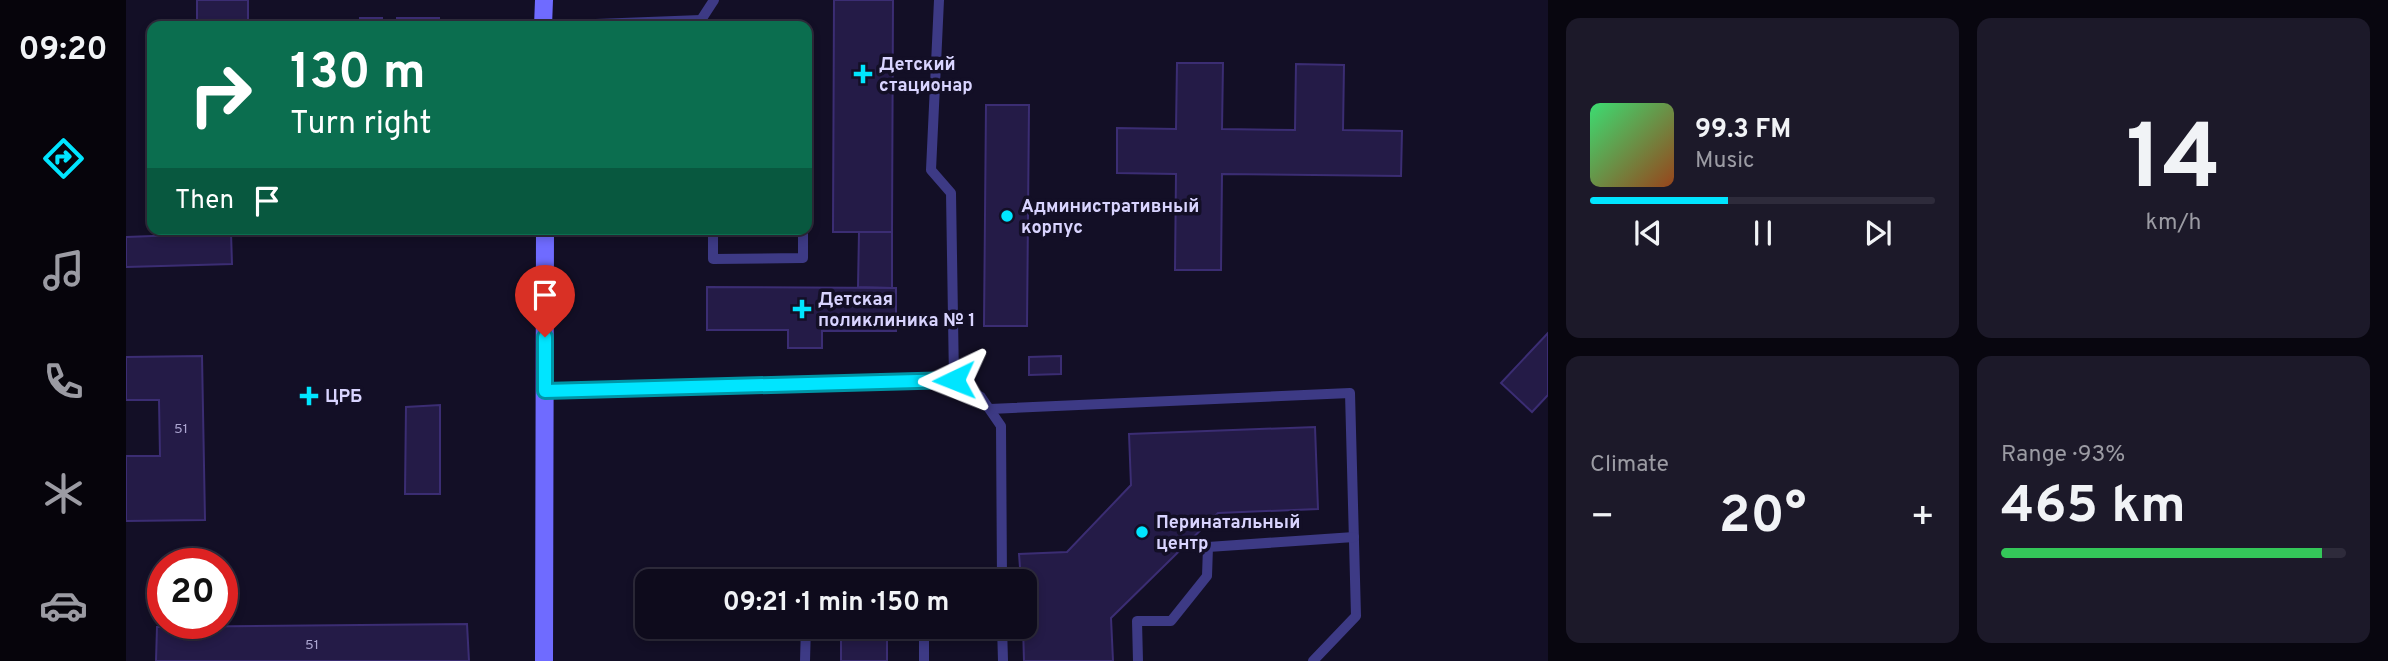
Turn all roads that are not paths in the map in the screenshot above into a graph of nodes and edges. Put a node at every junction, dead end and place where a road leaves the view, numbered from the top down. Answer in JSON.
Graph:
{"nodes":[{"id":1,"x":544,"y":0,"type":"edge"},
{"id":2,"x":939,"y":0,"type":"edge"},
{"id":3,"x":712,"y":2,"type":"edge"},
{"id":4,"x":543,"y":21,"type":"edge"},
{"id":5,"x":704,"y":21,"type":"edge"},
{"id":6,"x":545,"y":235,"type":"edge"},
{"id":7,"x":713,"y":235,"type":"edge"},
{"id":8,"x":803,"y":235,"type":"edge"},
{"id":9,"x":954,"y":380,"type":"junction"},
{"id":10,"x":545,"y":391,"type":"junction"},
{"id":11,"x":990,"y":409,"type":"junction"},
{"id":12,"x":1353,"y":537,"type":"junction"},
{"id":13,"x":1002,"y":569,"type":"edge"},
{"id":14,"x":806,"y":639,"type":"edge"},
{"id":15,"x":924,"y":639,"type":"edge"},
{"id":16,"x":1002,"y":639,"type":"edge"},
{"id":17,"x":544,"y":661,"type":"edge"},
{"id":18,"x":805,"y":661,"type":"edge"},
{"id":19,"x":924,"y":661,"type":"edge"},
{"id":20,"x":1003,"y":661,"type":"edge"},
{"id":21,"x":1138,"y":661,"type":"edge"},
{"id":22,"x":1312,"y":661,"type":"edge"}],
"edges":[{"from":1,"to":4,"type":"main road"},
{"from":2,"to":9,"type":"lane"},
{"from":3,"to":5,"type":"lane"},
{"from":6,"to":10,"type":"main road"},
{"from":7,"to":8,"type":"lane"},
{"from":9,"to":10,"type":"lane"},
{"from":9,"to":11,"type":"lane"},
{"from":10,"to":17,"type":"main road"},
{"from":11,"to":12,"type":"lane"},
{"from":11,"to":13,"type":"lane"},
{"from":12,"to":21,"type":"lane"},
{"from":12,"to":22,"type":"lane"},
{"from":14,"to":18,"type":"lane"},
{"from":15,"to":19,"type":"lane"},
{"from":16,"to":20,"type":"lane"}]}
